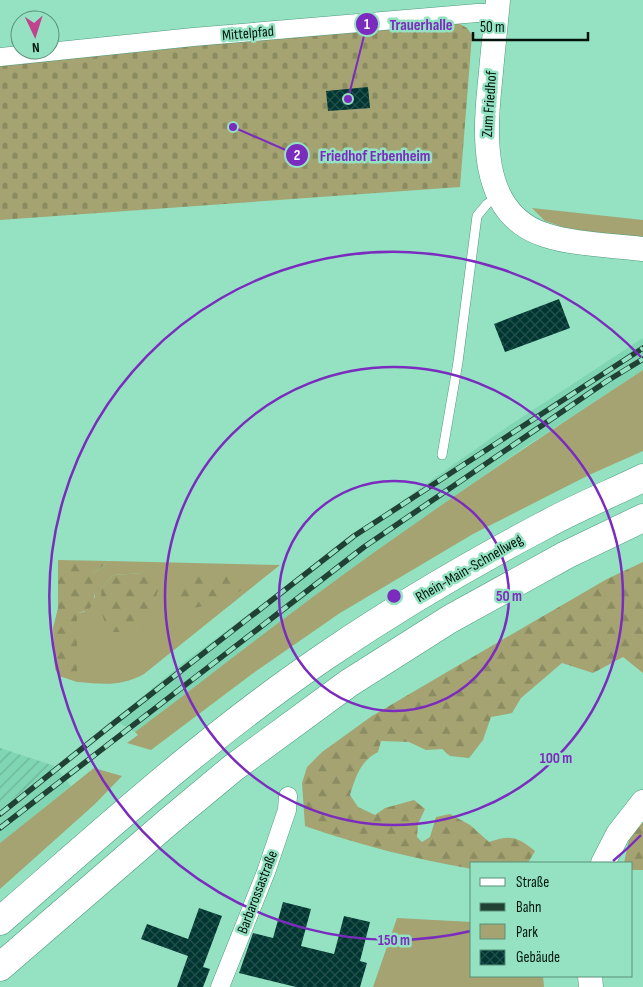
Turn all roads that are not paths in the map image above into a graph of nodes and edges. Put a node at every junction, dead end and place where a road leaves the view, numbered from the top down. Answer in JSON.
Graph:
{"nodes":[{"id":1,"x":497,"y":6,"type":"edge"},
{"id":2,"x":0,"y":57,"type":"edge"},
{"id":3,"x":499,"y":195,"type":"junction"},
{"id":4,"x":643,"y":249,"type":"edge"},
{"id":5,"x":442,"y":455,"type":"dead end"},
{"id":6,"x":643,"y":478,"type":"edge"},
{"id":7,"x":643,"y":518,"type":"edge"},
{"id":8,"x":643,"y":802,"type":"edge"},
{"id":9,"x":288,"y":803,"type":"dead end"},
{"id":10,"x":604,"y":861,"type":"edge"},
{"id":11,"x":0,"y":921,"type":"edge"},
{"id":12,"x":0,"y":967,"type":"edge"},
{"id":13,"x":220,"y":987,"type":"edge"}],
"edges":[{"from":1,"to":2,"type":"street","name":"Mittelpfad"},
{"from":1,"to":3,"type":"street","name":"Zum Friedhof"},
{"from":3,"to":4,"type":"street","name":"Zum Friedhof"},
{"from":3,"to":5,"type":"lane"},
{"from":6,"to":11,"type":"highway","name":"Rhein-Main-Schnellweg"},
{"from":7,"to":12,"type":"highway"},
{"from":8,"to":10,"type":"street"},
{"from":9,"to":13,"type":"street","name":"Barbarossastraße"}]}
